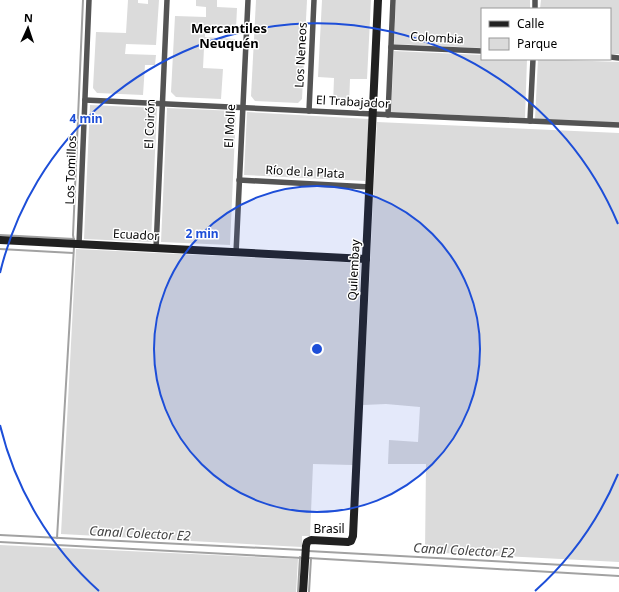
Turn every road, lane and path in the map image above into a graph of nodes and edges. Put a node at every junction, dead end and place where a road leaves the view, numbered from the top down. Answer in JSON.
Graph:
{"nodes":[{"id":1,"x":90,"y":0,"type":"edge"},
{"id":2,"x":167,"y":0,"type":"edge"},
{"id":3,"x":248,"y":0,"type":"edge"},
{"id":4,"x":314,"y":0,"type":"edge"},
{"id":5,"x":378,"y":0,"type":"edge"},
{"id":6,"x":393,"y":0,"type":"edge"},
{"id":7,"x":391,"y":47,"type":"junction"},
{"id":8,"x":481,"y":51,"type":"edge"},
{"id":9,"x":533,"y":60,"type":"edge"},
{"id":10,"x":85,"y":100,"type":"junction"},
{"id":11,"x":162,"y":104,"type":"junction"},
{"id":12,"x":242,"y":108,"type":"junction"},
{"id":13,"x":309,"y":111,"type":"junction"},
{"id":14,"x":373,"y":114,"type":"junction"},
{"id":15,"x":388,"y":115,"type":"junction"},
{"id":16,"x":530,"y":121,"type":"junction"},
{"id":17,"x":619,"y":125,"type":"edge"},
{"id":18,"x":239,"y":180,"type":"junction"},
{"id":19,"x":370,"y":187,"type":"junction"},
{"id":20,"x":0,"y":240,"type":"edge"},
{"id":21,"x":79,"y":244,"type":"junction"},
{"id":22,"x":156,"y":248,"type":"junction"},
{"id":23,"x":236,"y":253,"type":"junction"},
{"id":24,"x":366,"y":259,"type":"junction"},
{"id":25,"x":351,"y":541,"type":"joint"},
{"id":26,"x":303,"y":592,"type":"edge"}],
"edges":[{"from":1,"to":10,"type":"street","name":"Los Tomillos"},
{"from":2,"to":11,"type":"street","name":"El Coirón"},
{"from":3,"to":12,"type":"street","name":"El Molle"},
{"from":4,"to":13,"type":"street","name":"Los Neneos"},
{"from":5,"to":14,"type":"street","name":"Quilembay"},
{"from":6,"to":7,"type":"street"},
{"from":7,"to":8,"type":"street","name":"Colombia"},
{"from":7,"to":15,"type":"street"},
{"from":9,"to":16,"type":"street"},
{"from":10,"to":11,"type":"street","name":"El Trabajador"},
{"from":10,"to":21,"type":"street","name":"Los Tomillos"},
{"from":11,"to":12,"type":"street","name":"El Trabajador"},
{"from":11,"to":22,"type":"street","name":"El Coirón"},
{"from":12,"to":13,"type":"street","name":"El Trabajador"},
{"from":12,"to":18,"type":"street","name":"El Molle"},
{"from":13,"to":14,"type":"street","name":"El Trabajador"},
{"from":14,"to":15,"type":"street","name":"El Trabajador"},
{"from":14,"to":19,"type":"street","name":"Quilembay"},
{"from":15,"to":16,"type":"street","name":"El Trabajador"},
{"from":16,"to":17,"type":"street","name":"El Trabajador"},
{"from":18,"to":19,"type":"street","name":"Río de la Plata"},
{"from":18,"to":23,"type":"street","name":"El Molle"},
{"from":19,"to":24,"type":"street","name":"Quilembay"},
{"from":20,"to":21,"type":"street","name":"Ecuador"},
{"from":21,"to":22,"type":"street","name":"Ecuador"},
{"from":22,"to":23,"type":"street","name":"Ecuador"},
{"from":23,"to":24,"type":"street","name":"Ecuador"},
{"from":24,"to":25,"type":"street","name":"Quilembay"},
{"from":25,"to":26,"type":"street","name":"Brasil"}]}
